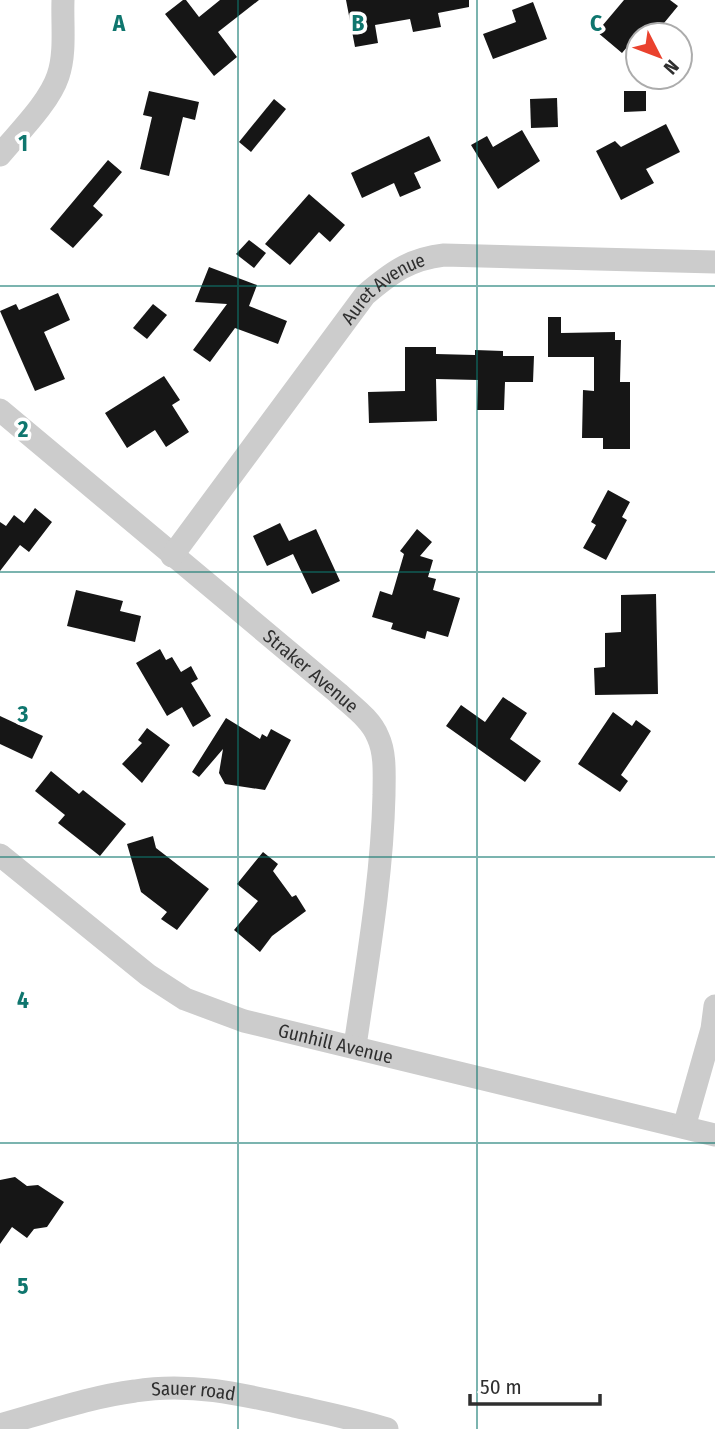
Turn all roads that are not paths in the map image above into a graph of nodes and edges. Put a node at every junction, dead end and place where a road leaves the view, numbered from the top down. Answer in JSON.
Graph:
{"nodes":[{"id":1,"x":63,"y":0,"type":"edge"},
{"id":2,"x":0,"y":155,"type":"edge"},
{"id":3,"x":715,"y":262,"type":"edge"},
{"id":4,"x":0,"y":410,"type":"edge"},
{"id":5,"x":172,"y":556,"type":"junction"},
{"id":6,"x":0,"y":855,"type":"edge"},
{"id":7,"x":715,"y":1006,"type":"edge"},
{"id":8,"x":355,"y":1046,"type":"junction"},
{"id":9,"x":684,"y":1127,"type":"junction"},
{"id":10,"x":715,"y":1135,"type":"edge"},
{"id":11,"x":0,"y":1425,"type":"edge"},
{"id":12,"x":387,"y":1429,"type":"edge"}],
"edges":[{"from":1,"to":2,"type":"street"},
{"from":3,"to":5,"type":"street","name":"Auret Avenue"},
{"from":4,"to":5,"type":"street","name":"Straker Avenue"},
{"from":5,"to":8,"type":"street","name":"Straker Avenue"},
{"from":6,"to":8,"type":"street","name":"Gunhill Avenue"},
{"from":7,"to":9,"type":"street"},
{"from":8,"to":9,"type":"street","name":"Gunhill Avenue"},
{"from":9,"to":10,"type":"street","name":"Gunhill Avenue"},
{"from":11,"to":12,"type":"street","name":"Sauer road"}]}
